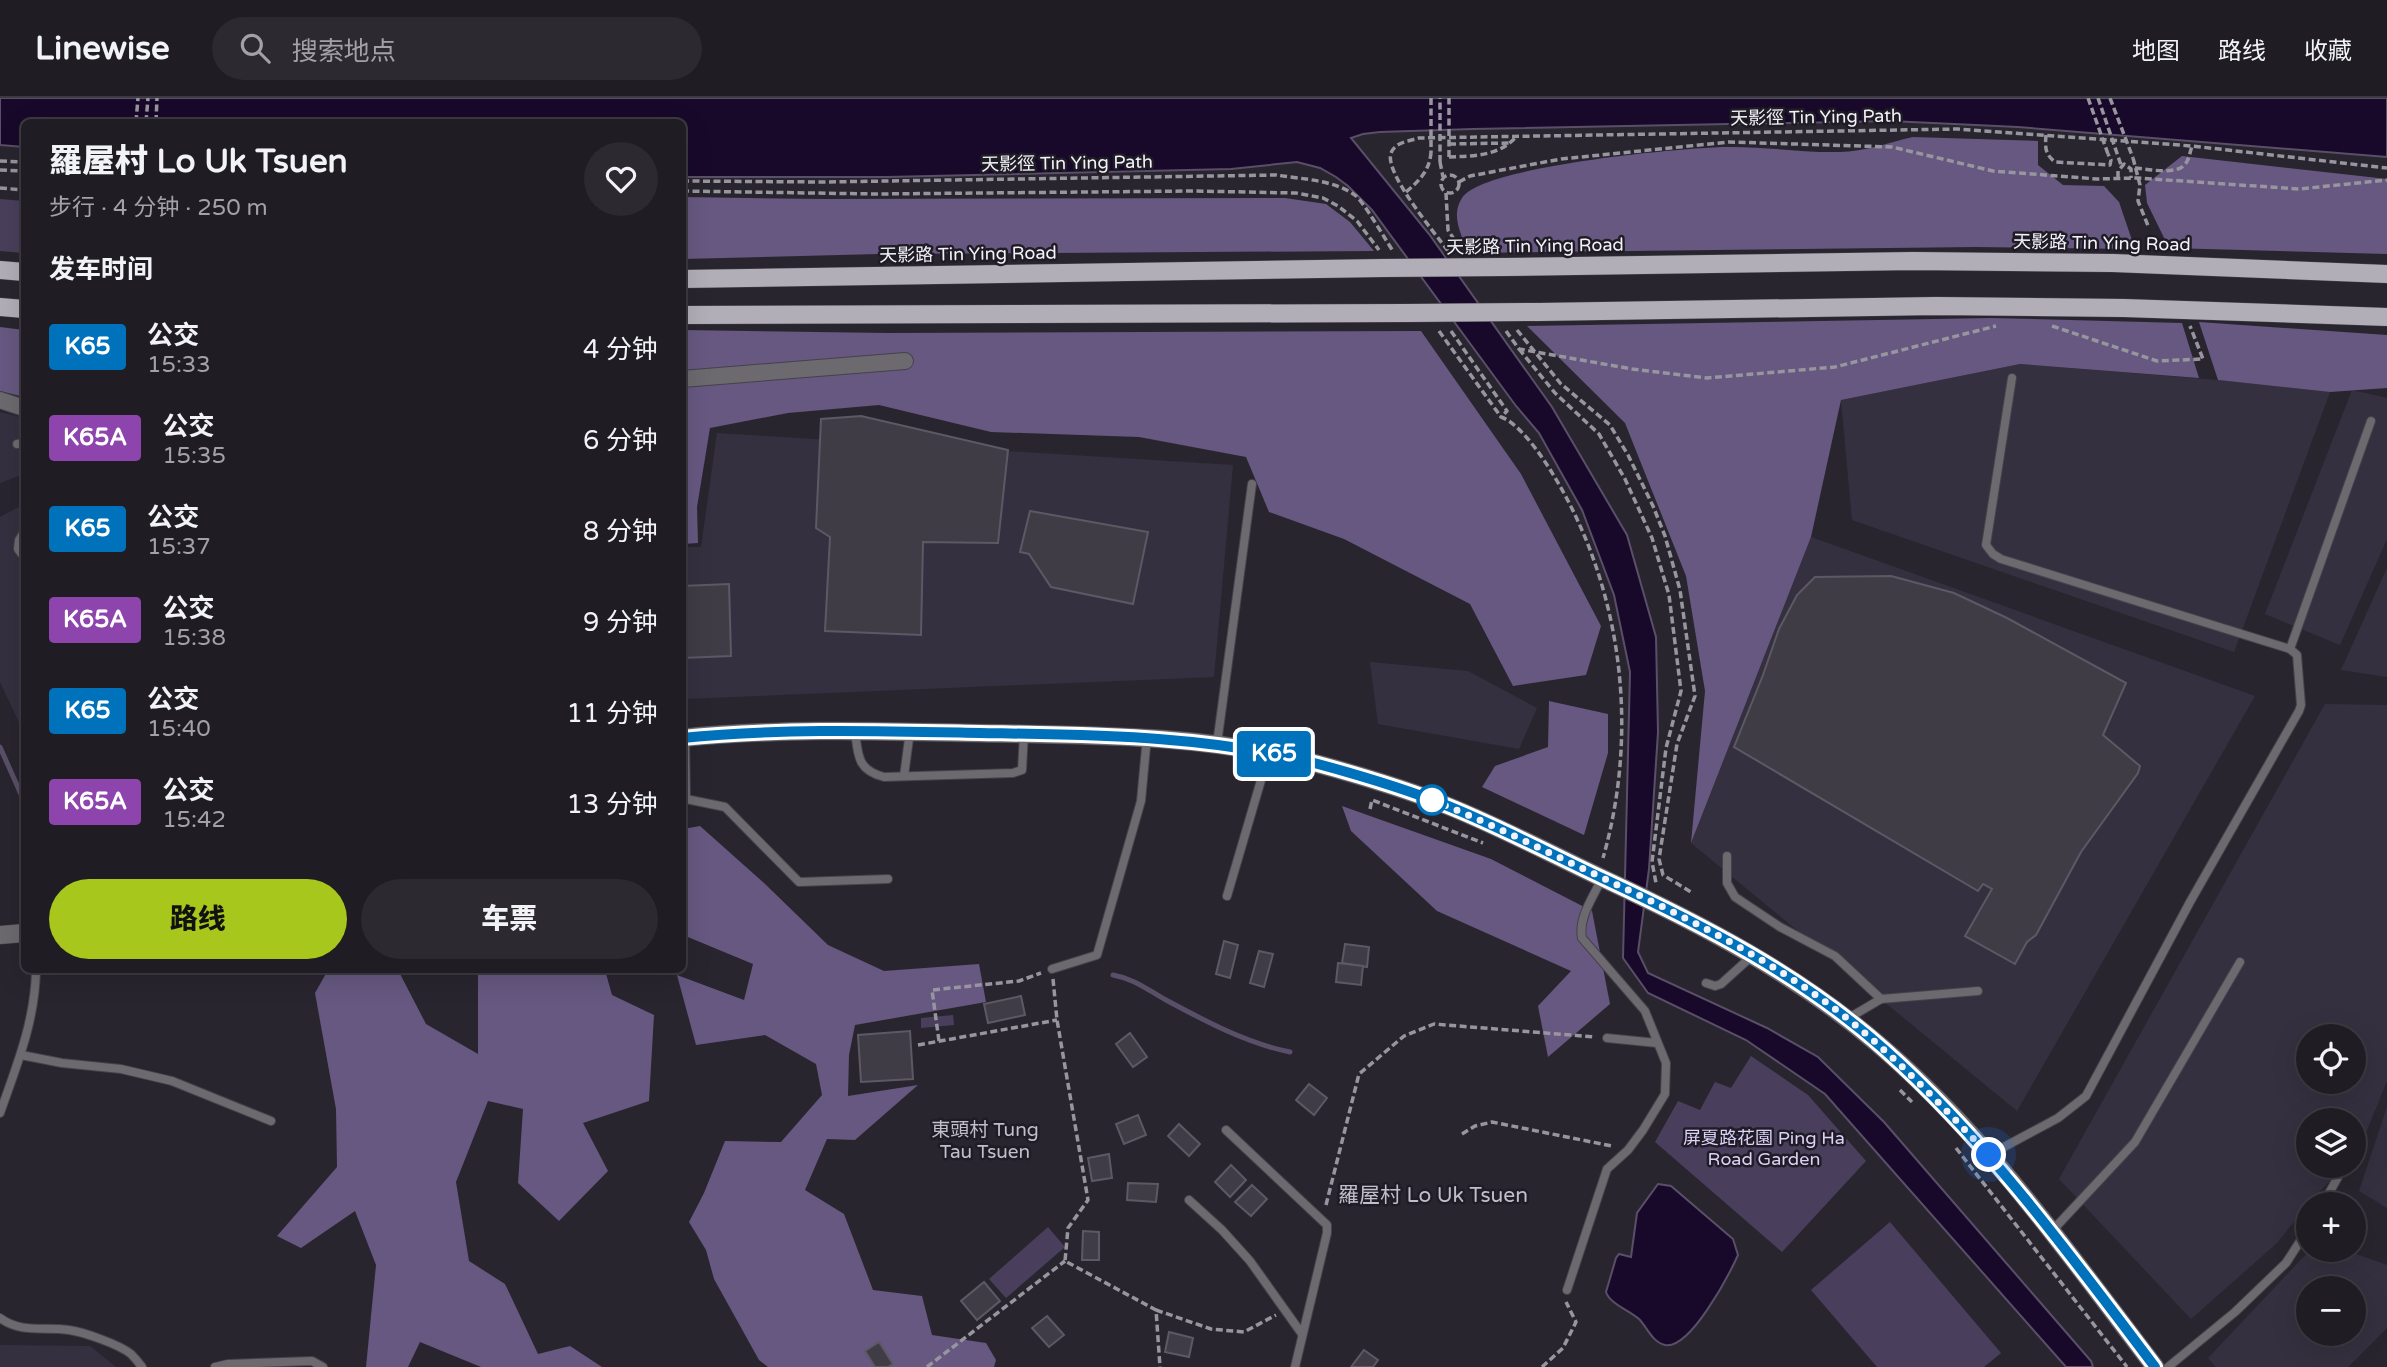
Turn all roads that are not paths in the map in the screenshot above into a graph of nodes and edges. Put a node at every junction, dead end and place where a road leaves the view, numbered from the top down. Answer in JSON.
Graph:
{"nodes":[{"id":1,"x":0,"y":270,"type":"edge"},
{"id":2,"x":21,"y":272,"type":"edge"},
{"id":3,"x":2387,"y":274,"type":"edge"},
{"id":4,"x":686,"y":279,"type":"edge"},
{"id":5,"x":0,"y":307,"type":"edge"},
{"id":6,"x":21,"y":309,"type":"edge"},
{"id":7,"x":686,"y":316,"type":"edge"},
{"id":8,"x":2387,"y":317,"type":"edge"},
{"id":9,"x":905,"y":361,"type":"dead end"},
{"id":10,"x":2012,"y":378,"type":"dead end"},
{"id":11,"x":686,"y":379,"type":"edge"},
{"id":12,"x":0,"y":400,"type":"edge"},
{"id":13,"x":21,"y":407,"type":"edge"},
{"id":14,"x":2371,"y":421,"type":"dead end"},
{"id":15,"x":1252,"y":484,"type":"dead end"},
{"id":16,"x":21,"y":537,"type":"edge"},
{"id":17,"x":21,"y":554,"type":"edge"},
{"id":18,"x":2290,"y":649,"type":"junction"},
{"id":19,"x":855,"y":731,"type":"junction"},
{"id":20,"x":910,"y":732,"type":"junction"},
{"id":21,"x":1024,"y":733,"type":"junction"},
{"id":22,"x":686,"y":737,"type":"edge"},
{"id":23,"x":1147,"y":737,"type":"junction"},
{"id":24,"x":1217,"y":744,"type":"junction"},
{"id":25,"x":1269,"y":753,"type":"junction"},
{"id":26,"x":904,"y":776,"type":"junction"},
{"id":27,"x":686,"y":799,"type":"edge"},
{"id":28,"x":1727,"y":856,"type":"dead end"},
{"id":29,"x":1602,"y":878,"type":"junction"},
{"id":30,"x":888,"y":879,"type":"dead end"},
{"id":31,"x":1227,"y":896,"type":"dead end"},
{"id":32,"x":21,"y":933,"type":"edge"},
{"id":33,"x":0,"y":935,"type":"edge"},
{"id":34,"x":1754,"y":954,"type":"junction"},
{"id":35,"x":2239,"y":962,"type":"dead end"},
{"id":36,"x":1052,"y":969,"type":"road end"},
{"id":37,"x":36,"y":973,"type":"edge"},
{"id":38,"x":1706,"y":983,"type":"dead end"},
{"id":39,"x":1978,"y":991,"type":"dead end"},
{"id":40,"x":1881,"y":999,"type":"junction"},
{"id":41,"x":1847,"y":1018,"type":"junction"},
{"id":42,"x":1607,"y":1038,"type":"road end"},
{"id":43,"x":1657,"y":1043,"type":"junction"},
{"id":44,"x":21,"y":1055,"type":"junction"},
{"id":45,"x":0,"y":1113,"type":"edge"},
{"id":46,"x":271,"y":1121,"type":"dead end"},
{"id":47,"x":1226,"y":1130,"type":"dead end"},
{"id":48,"x":1989,"y":1155,"type":"junction"},
{"id":49,"x":1189,"y":1200,"type":"dead end"},
{"id":50,"x":2052,"y":1231,"type":"junction"},
{"id":51,"x":2296,"y":1247,"type":"edge"},
{"id":52,"x":1567,"y":1290,"type":"road end"},
{"id":53,"x":0,"y":1318,"type":"edge"},
{"id":54,"x":1302,"y":1334,"type":"junction"},
{"id":55,"x":142,"y":1367,"type":"edge"},
{"id":56,"x":215,"y":1367,"type":"edge"},
{"id":57,"x":323,"y":1367,"type":"edge"},
{"id":58,"x":1295,"y":1367,"type":"edge"},
{"id":59,"x":2155,"y":1367,"type":"edge"},
{"id":60,"x":2168,"y":1367,"type":"edge"}],
"edges":[{"from":1,"to":2,"type":"main road"},
{"from":3,"to":4,"type":"main road","name":"天影路 Tin Ying Road","bridge":true},
{"from":5,"to":6,"type":"main road"},
{"from":7,"to":8,"type":"main road","bridge":true},
{"from":9,"to":11,"type":"street"},
{"from":10,"to":18,"type":"lane"},
{"from":12,"to":13,"type":"street"},
{"from":14,"to":18,"type":"lane"},
{"from":15,"to":24,"type":"lane"},
{"from":16,"to":17,"type":"lane"},
{"from":18,"to":48,"type":"lane"},
{"from":19,"to":20,"type":"street"},
{"from":19,"to":22,"type":"street"},
{"from":19,"to":26,"type":"lane"},
{"from":20,"to":21,"type":"street"},
{"from":20,"to":26,"type":"lane"},
{"from":21,"to":23,"type":"street"},
{"from":21,"to":26,"type":"lane"},
{"from":23,"to":24,"type":"street"},
{"from":23,"to":36,"type":"lane"},
{"from":24,"to":25,"type":"street"},
{"from":25,"to":29,"type":"street"},
{"from":25,"to":31,"type":"lane"},
{"from":27,"to":30,"type":"lane"},
{"from":28,"to":40,"type":"lane"},
{"from":29,"to":34,"type":"street"},
{"from":29,"to":43,"type":"lane"},
{"from":32,"to":33,"type":"street"},
{"from":34,"to":38,"type":"lane"},
{"from":34,"to":41,"type":"street"},
{"from":35,"to":50,"type":"lane"},
{"from":37,"to":44,"type":"lane"},
{"from":39,"to":40,"type":"lane"},
{"from":40,"to":41,"type":"lane"},
{"from":41,"to":48,"type":"street"},
{"from":42,"to":43,"type":"lane"},
{"from":43,"to":52,"type":"lane"},
{"from":44,"to":45,"type":"lane"},
{"from":44,"to":46,"type":"lane"},
{"from":47,"to":54,"type":"lane"},
{"from":48,"to":50,"type":"street"},
{"from":49,"to":54,"type":"lane"},
{"from":50,"to":59,"type":"street"},
{"from":51,"to":60,"type":"lane"},
{"from":53,"to":55,"type":"lane"},
{"from":54,"to":58,"type":"lane"},
{"from":56,"to":57,"type":"lane"}]}
